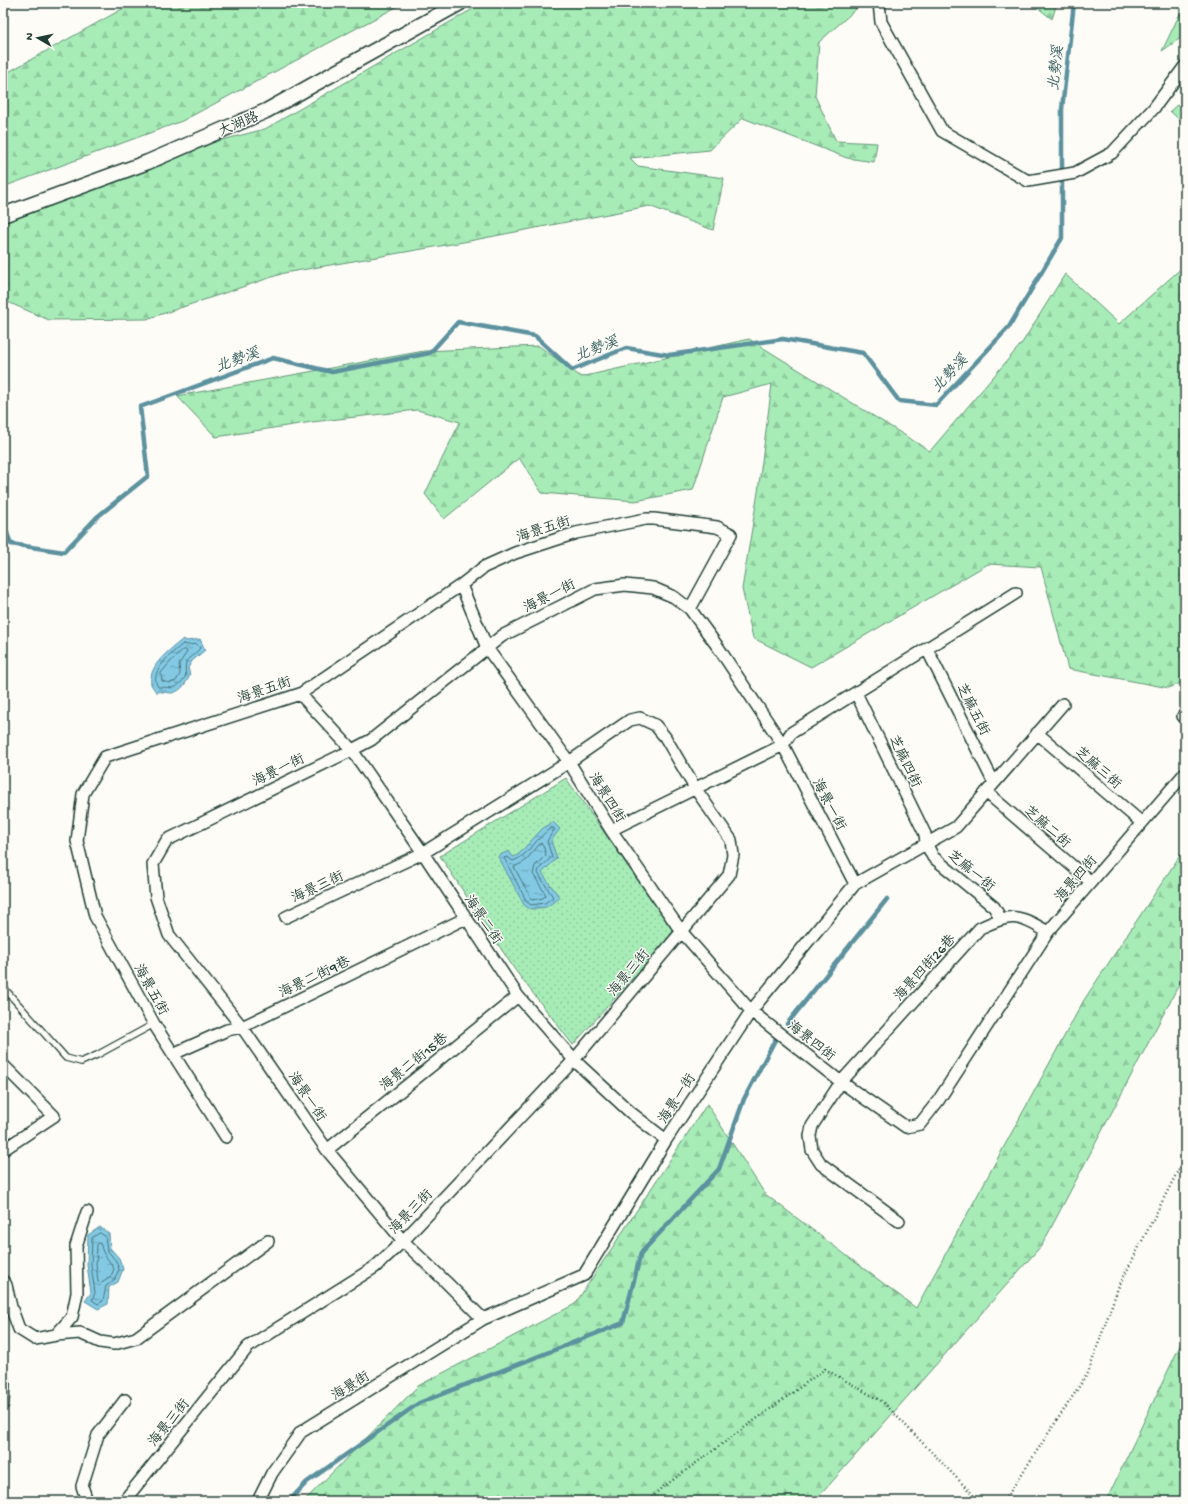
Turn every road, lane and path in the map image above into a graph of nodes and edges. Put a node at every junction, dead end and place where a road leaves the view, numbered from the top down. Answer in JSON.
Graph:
{"nodes":[{"id":1,"x":460,"y":3,"type":"edge"},
{"id":2,"x":879,"y":3,"type":"edge"},
{"id":3,"x":1185,"y":66,"type":"edge"},
{"id":4,"x":3,"y":215,"type":"edge"},
{"id":5,"x":461,"y":585,"type":"junction"},
{"id":6,"x":1016,"y":593,"type":"dead end"},
{"id":7,"x":690,"y":609,"type":"junction"},
{"id":8,"x":487,"y":648,"type":"junction"},
{"id":9,"x":926,"y":649,"type":"junction"},
{"id":10,"x":856,"y":693,"type":"junction"},
{"id":11,"x":300,"y":694,"type":"junction"},
{"id":12,"x":1063,"y":704,"type":"dead end"},
{"id":13,"x":1037,"y":733,"type":"junction"},
{"id":14,"x":783,"y":746,"type":"junction"},
{"id":15,"x":352,"y":750,"type":"junction"},
{"id":16,"x":569,"y":762,"type":"junction"},
{"id":17,"x":1185,"y":773,"type":"edge"},
{"id":18,"x":994,"y":783,"type":"junction"},
{"id":19,"x":695,"y":788,"type":"junction"},
{"id":20,"x":986,"y":792,"type":"junction"},
{"id":21,"x":1142,"y":823,"type":"junction"},
{"id":22,"x":611,"y":830,"type":"junction"},
{"id":23,"x":926,"y":843,"type":"junction"},
{"id":24,"x":423,"y":853,"type":"junction"},
{"id":25,"x":1091,"y":882,"type":"junction"},
{"id":26,"x":855,"y":884,"type":"junction"},
{"id":27,"x":286,"y":917,"type":"dead end"},
{"id":28,"x":466,"y":918,"type":"junction"},
{"id":29,"x":1001,"y":919,"type":"junction"},
{"id":30,"x":681,"y":931,"type":"junction"},
{"id":31,"x":1048,"y":932,"type":"junction"},
{"id":32,"x":3,"y":987,"type":"edge"},
{"id":33,"x":518,"y":996,"type":"junction"},
{"id":34,"x":751,"y":1011,"type":"junction"},
{"id":35,"x":154,"y":1024,"type":"junction"},
{"id":36,"x":242,"y":1027,"type":"junction"},
{"id":37,"x":173,"y":1054,"type":"junction"},
{"id":38,"x":574,"y":1060,"type":"junction"},
{"id":39,"x":3,"y":1065,"type":"edge"},
{"id":40,"x":841,"y":1082,"type":"junction"},
{"id":41,"x":226,"y":1137,"type":"dead end"},
{"id":42,"x":666,"y":1140,"type":"junction"},
{"id":43,"x":3,"y":1150,"type":"edge"},
{"id":44,"x":326,"y":1150,"type":"junction"},
{"id":45,"x":1185,"y":1157,"type":"edge"},
{"id":46,"x":87,"y":1212,"type":"dead end"},
{"id":47,"x":900,"y":1221,"type":"dead end"},
{"id":48,"x":268,"y":1241,"type":"dead end"},
{"id":49,"x":403,"y":1241,"type":"junction"},
{"id":50,"x":3,"y":1281,"type":"edge"},
{"id":51,"x":483,"y":1319,"type":"junction"},
{"id":52,"x":56,"y":1335,"type":"junction"},
{"id":53,"x":3,"y":1380,"type":"edge"},
{"id":54,"x":125,"y":1400,"type":"dead end"},
{"id":55,"x":3,"y":1404,"type":"edge"},
{"id":56,"x":87,"y":1501,"type":"edge"},
{"id":57,"x":124,"y":1501,"type":"edge"},
{"id":58,"x":258,"y":1501,"type":"edge"},
{"id":59,"x":650,"y":1501,"type":"edge"},
{"id":60,"x":979,"y":1501,"type":"edge"},
{"id":61,"x":1004,"y":1501,"type":"edge"}],
"edges":[{"from":1,"to":4,"type":"street","name":"大湖路"},
{"from":2,"to":3,"type":"street"},
{"from":5,"to":7,"type":"street","name":"海景五街"},
{"from":5,"to":8,"type":"street","name":"海景四街"},
{"from":5,"to":11,"type":"street","name":"海景五街"},
{"from":6,"to":9,"type":"street"},
{"from":7,"to":8,"type":"street","name":"海景一街"},
{"from":7,"to":14,"type":"street","name":"海景一街"},
{"from":8,"to":15,"type":"street","name":"海景一街"},
{"from":8,"to":16,"type":"street","name":"海景四街"},
{"from":9,"to":10,"type":"street"},
{"from":9,"to":18,"type":"street","name":"芝麻五街"},
{"from":10,"to":14,"type":"street"},
{"from":10,"to":23,"type":"street","name":"芝麻四街"},
{"from":11,"to":15,"type":"street","name":"海景二街"},
{"from":11,"to":35,"type":"street","name":"海景五街"},
{"from":12,"to":13,"type":"street"},
{"from":13,"to":18,"type":"street"},
{"from":13,"to":21,"type":"street","name":"芝麻三街"},
{"from":14,"to":19,"type":"street"},
{"from":14,"to":26,"type":"street","name":"海景一街"},
{"from":15,"to":24,"type":"street","name":"海景二街"},
{"from":15,"to":36,"type":"street","name":"海景一街"},
{"from":16,"to":19,"type":"street","name":"海景三街"},
{"from":16,"to":22,"type":"street","name":"海景四街"},
{"from":16,"to":24,"type":"street","name":"海景三街"},
{"from":17,"to":21,"type":"street","name":"海景四街"},
{"from":18,"to":20,"type":"street"},
{"from":19,"to":22,"type":"street"},
{"from":19,"to":30,"type":"street","name":"海景三街"},
{"from":20,"to":23,"type":"street"},
{"from":20,"to":25,"type":"street","name":"芝麻二街"},
{"from":21,"to":25,"type":"street","name":"海景四街"},
{"from":22,"to":30,"type":"street","name":"海景四街"},
{"from":23,"to":26,"type":"street"},
{"from":23,"to":29,"type":"street","name":"芝麻一街"},
{"from":24,"to":27,"type":"street","name":"海景三街"},
{"from":24,"to":28,"type":"street","name":"海景二街"},
{"from":25,"to":31,"type":"street","name":"海景四街"},
{"from":26,"to":34,"type":"street","name":"海景一街"},
{"from":28,"to":33,"type":"street","name":"海景二街"},
{"from":28,"to":36,"type":"street","name":"海景二街9巷"},
{"from":29,"to":31,"type":"street","name":"海景四街26巷"},
{"from":29,"to":40,"type":"street","name":"海景四街26巷"},
{"from":30,"to":34,"type":"street","name":"海景四街"},
{"from":30,"to":38,"type":"street","name":"海景三街"},
{"from":31,"to":40,"type":"street","name":"海景四街"},
{"from":32,"to":35,"type":"lane"},
{"from":33,"to":38,"type":"street","name":"海景二街"},
{"from":33,"to":44,"type":"street","name":"海景二街15巷"},
{"from":34,"to":40,"type":"street","name":"海景四街"},
{"from":34,"to":42,"type":"street","name":"海景一街"},
{"from":35,"to":37,"type":"street","name":"海景五街"},
{"from":36,"to":37,"type":"street","name":"海景二街9巷"},
{"from":36,"to":44,"type":"street","name":"海景一街"},
{"from":37,"to":41,"type":"street","name":"海景五街"},
{"from":38,"to":42,"type":"street","name":"海景二街"},
{"from":38,"to":49,"type":"street","name":"海景三街"},
{"from":39,"to":43,"type":"street"},
{"from":40,"to":47,"type":"street","name":"海景四街26巷"},
{"from":42,"to":51,"type":"street","name":"海景一街"},
{"from":44,"to":49,"type":"street","name":"海景一街"},
{"from":45,"to":61,"type":"path"},
{"from":46,"to":52,"type":"street"},
{"from":48,"to":52,"type":"street"},
{"from":49,"to":51,"type":"street","name":"海景一街"},
{"from":49,"to":57,"type":"street","name":"海景三街"},
{"from":50,"to":52,"type":"street"},
{"from":51,"to":58,"type":"street","name":"海景街"},
{"from":53,"to":55,"type":"street"},
{"from":54,"to":56,"type":"street"},
{"from":59,"to":60,"type":"path"}]}
